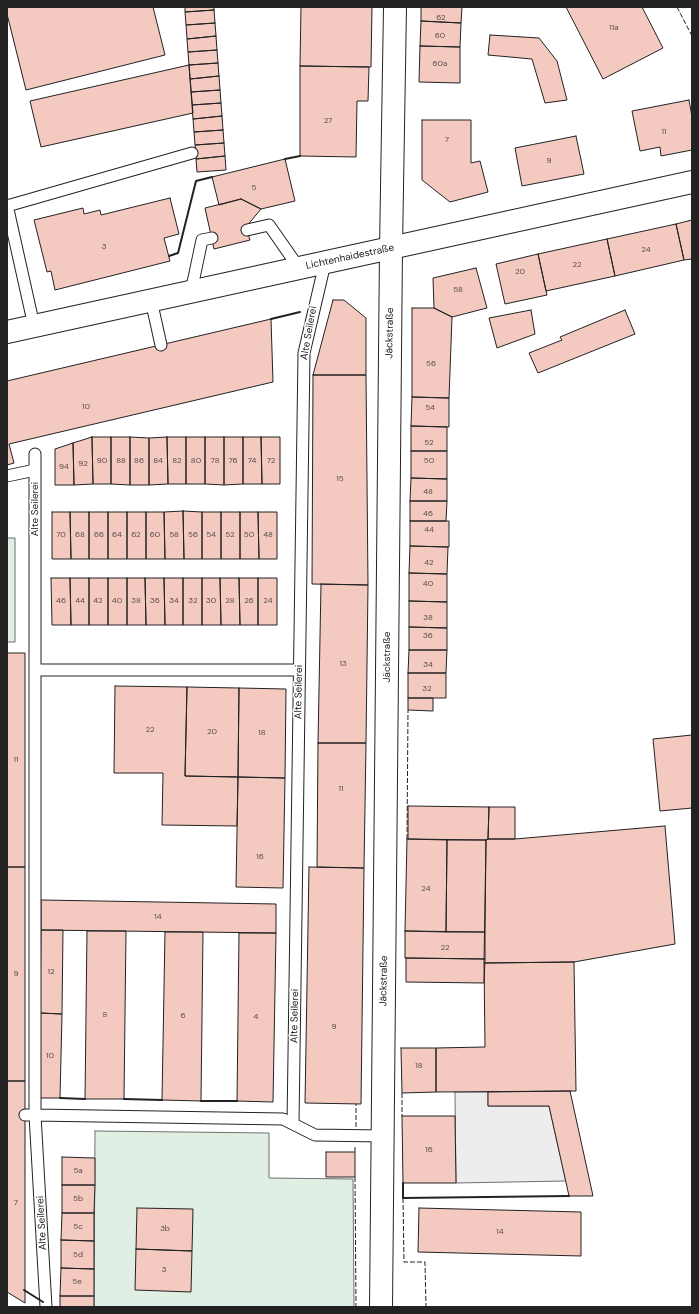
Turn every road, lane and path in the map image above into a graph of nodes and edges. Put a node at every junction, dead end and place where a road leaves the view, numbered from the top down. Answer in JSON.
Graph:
{"nodes":[{"id":1,"x":396,"y":7,"type":"edge"},
{"id":2,"x":192,"y":153,"type":"dead end"},
{"id":3,"x":692,"y":182,"type":"edge"},
{"id":4,"x":7,"y":206,"type":"edge"},
{"id":5,"x":247,"y":230,"type":"dead end"},
{"id":6,"x":212,"y":238,"type":"dead end"},
{"id":7,"x":391,"y":248,"type":"junction"},
{"id":8,"x":324,"y":263,"type":"junction"},
{"id":9,"x":299,"y":268,"type":"junction"},
{"id":10,"x":191,"y":292,"type":"junction"},
{"id":11,"x":151,"y":300,"type":"junction"},
{"id":12,"x":34,"y":326,"type":"junction"},
{"id":13,"x":7,"y":332,"type":"edge"},
{"id":14,"x":161,"y":345,"type":"dead end"},
{"id":15,"x":35,"y":454,"type":"dead end"},
{"id":16,"x":35,"y":470,"type":"junction"},
{"id":17,"x":7,"y":476,"type":"edge"},
{"id":18,"x":35,"y":670,"type":"junction"},
{"id":19,"x":299,"y":670,"type":"junction"},
{"id":20,"x":30,"y":1115,"type":"junction"},
{"id":21,"x":293,"y":1124,"type":"junction"},
{"id":22,"x":382,"y":1136,"type":"junction"},
{"id":23,"x":46,"y":1307,"type":"edge"},
{"id":24,"x":381,"y":1307,"type":"edge"}],
"edges":[{"from":1,"to":7,"type":"street","name":"Jäckstraße"},
{"from":2,"to":4,"type":"lane"},
{"from":3,"to":7,"type":"street","name":"Lichtenhaidestraße"},
{"from":4,"to":12,"type":"lane"},
{"from":5,"to":9,"type":"lane"},
{"from":6,"to":10,"type":"lane"},
{"from":7,"to":8,"type":"street","name":"Lichtenhaidestraße"},
{"from":7,"to":22,"type":"street","name":"Jäckstraße"},
{"from":8,"to":9,"type":"street","name":"Lichtenhaidestraße"},
{"from":8,"to":19,"type":"lane","name":"Alte Seilerei"},
{"from":9,"to":10,"type":"street","name":"Lichtenhaidestraße"},
{"from":10,"to":11,"type":"street","name":"Lichtenhaidestraße"},
{"from":11,"to":12,"type":"street","name":"Lichtenhaidestraße"},
{"from":11,"to":14,"type":"lane"},
{"from":12,"to":13,"type":"street","name":"Lichtenhaidestraße"},
{"from":15,"to":16,"type":"lane","name":"Alte Seilerei"},
{"from":16,"to":17,"type":"lane"},
{"from":16,"to":18,"type":"lane","name":"Alte Seilerei"},
{"from":18,"to":19,"type":"lane"},
{"from":18,"to":20,"type":"lane","name":"Alte Seilerei"},
{"from":19,"to":21,"type":"lane","name":"Alte Seilerei"},
{"from":20,"to":21,"type":"lane"},
{"from":20,"to":23,"type":"lane","name":"Alte Seilerei"},
{"from":21,"to":22,"type":"lane"},
{"from":22,"to":24,"type":"street","name":"Jäckstraße"}]}
